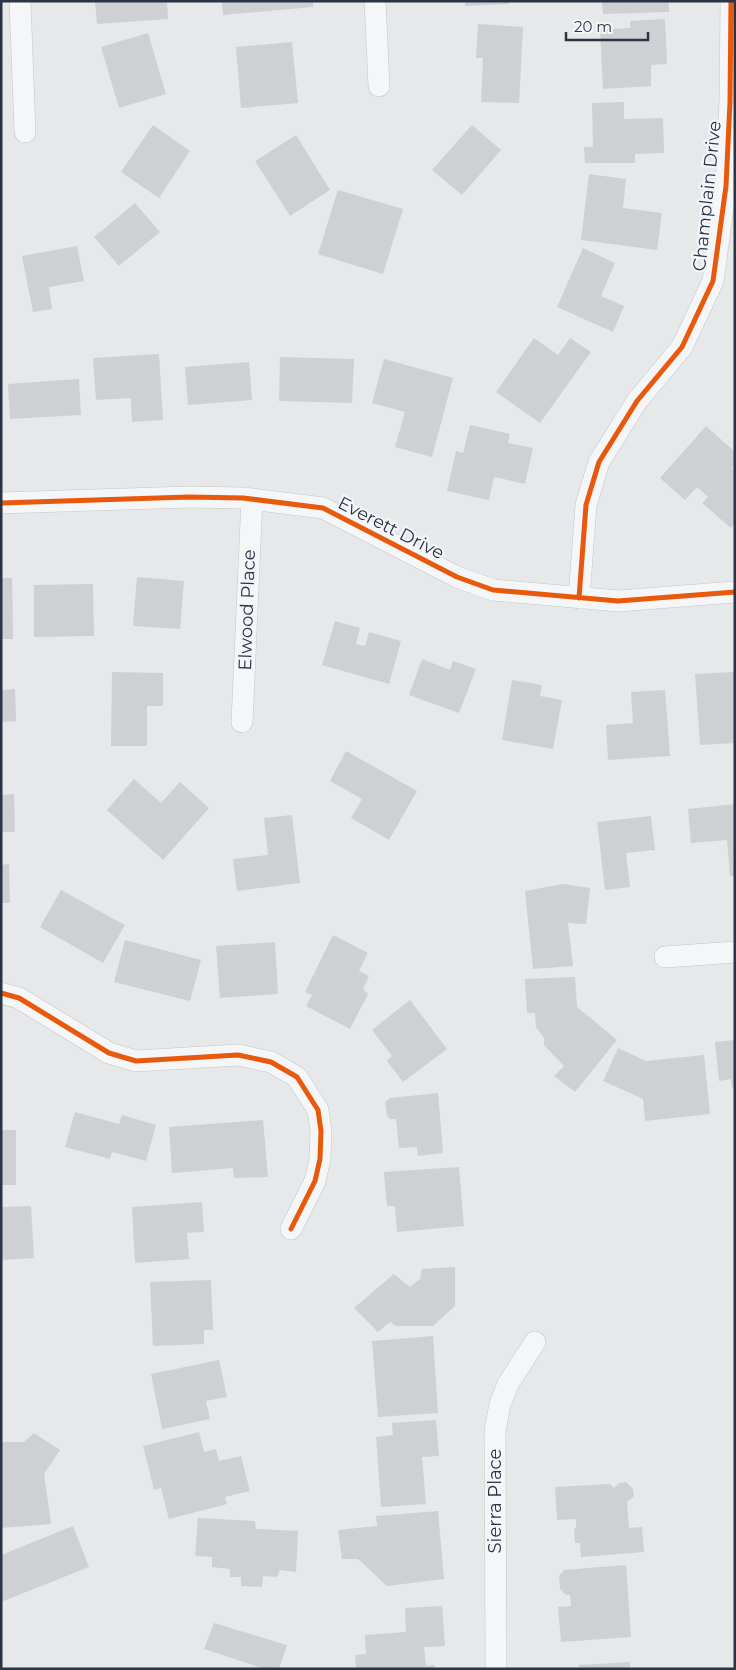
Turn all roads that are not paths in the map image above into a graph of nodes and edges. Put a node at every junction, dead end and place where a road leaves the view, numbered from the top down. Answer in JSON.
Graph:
{"nodes":[{"id":1,"x":20,"y":1,"type":"edge"},
{"id":2,"x":375,"y":1,"type":"edge"},
{"id":3,"x":731,"y":1,"type":"edge"},
{"id":4,"x":379,"y":86,"type":"dead end"},
{"id":5,"x":25,"y":132,"type":"dead end"},
{"id":6,"x":252,"y":499,"type":"junction"},
{"id":7,"x":1,"y":504,"type":"edge"},
{"id":8,"x":735,"y":592,"type":"edge"},
{"id":9,"x":579,"y":598,"type":"junction"},
{"id":10,"x":242,"y":722,"type":"dead end"},
{"id":11,"x":735,"y":952,"type":"edge"},
{"id":12,"x":665,"y":957,"type":"dead end"},
{"id":13,"x":1,"y":993,"type":"edge"},
{"id":14,"x":291,"y":1229,"type":"dead end"},
{"id":15,"x":535,"y":1342,"type":"dead end"},
{"id":16,"x":496,"y":1669,"type":"edge"}],
"edges":[{"from":1,"to":5,"type":"street"},
{"from":2,"to":4,"type":"street"},
{"from":3,"to":9,"type":"street","name":"Champlain Drive"},
{"from":6,"to":7,"type":"street","name":"Everett Drive"},
{"from":6,"to":9,"type":"street","name":"Everett Drive"},
{"from":6,"to":10,"type":"street","name":"Elwood Place"},
{"from":8,"to":9,"type":"street","name":"Everett Drive"},
{"from":11,"to":12,"type":"street"},
{"from":13,"to":14,"type":"street"},
{"from":15,"to":16,"type":"street","name":"Sierra Place"}]}
